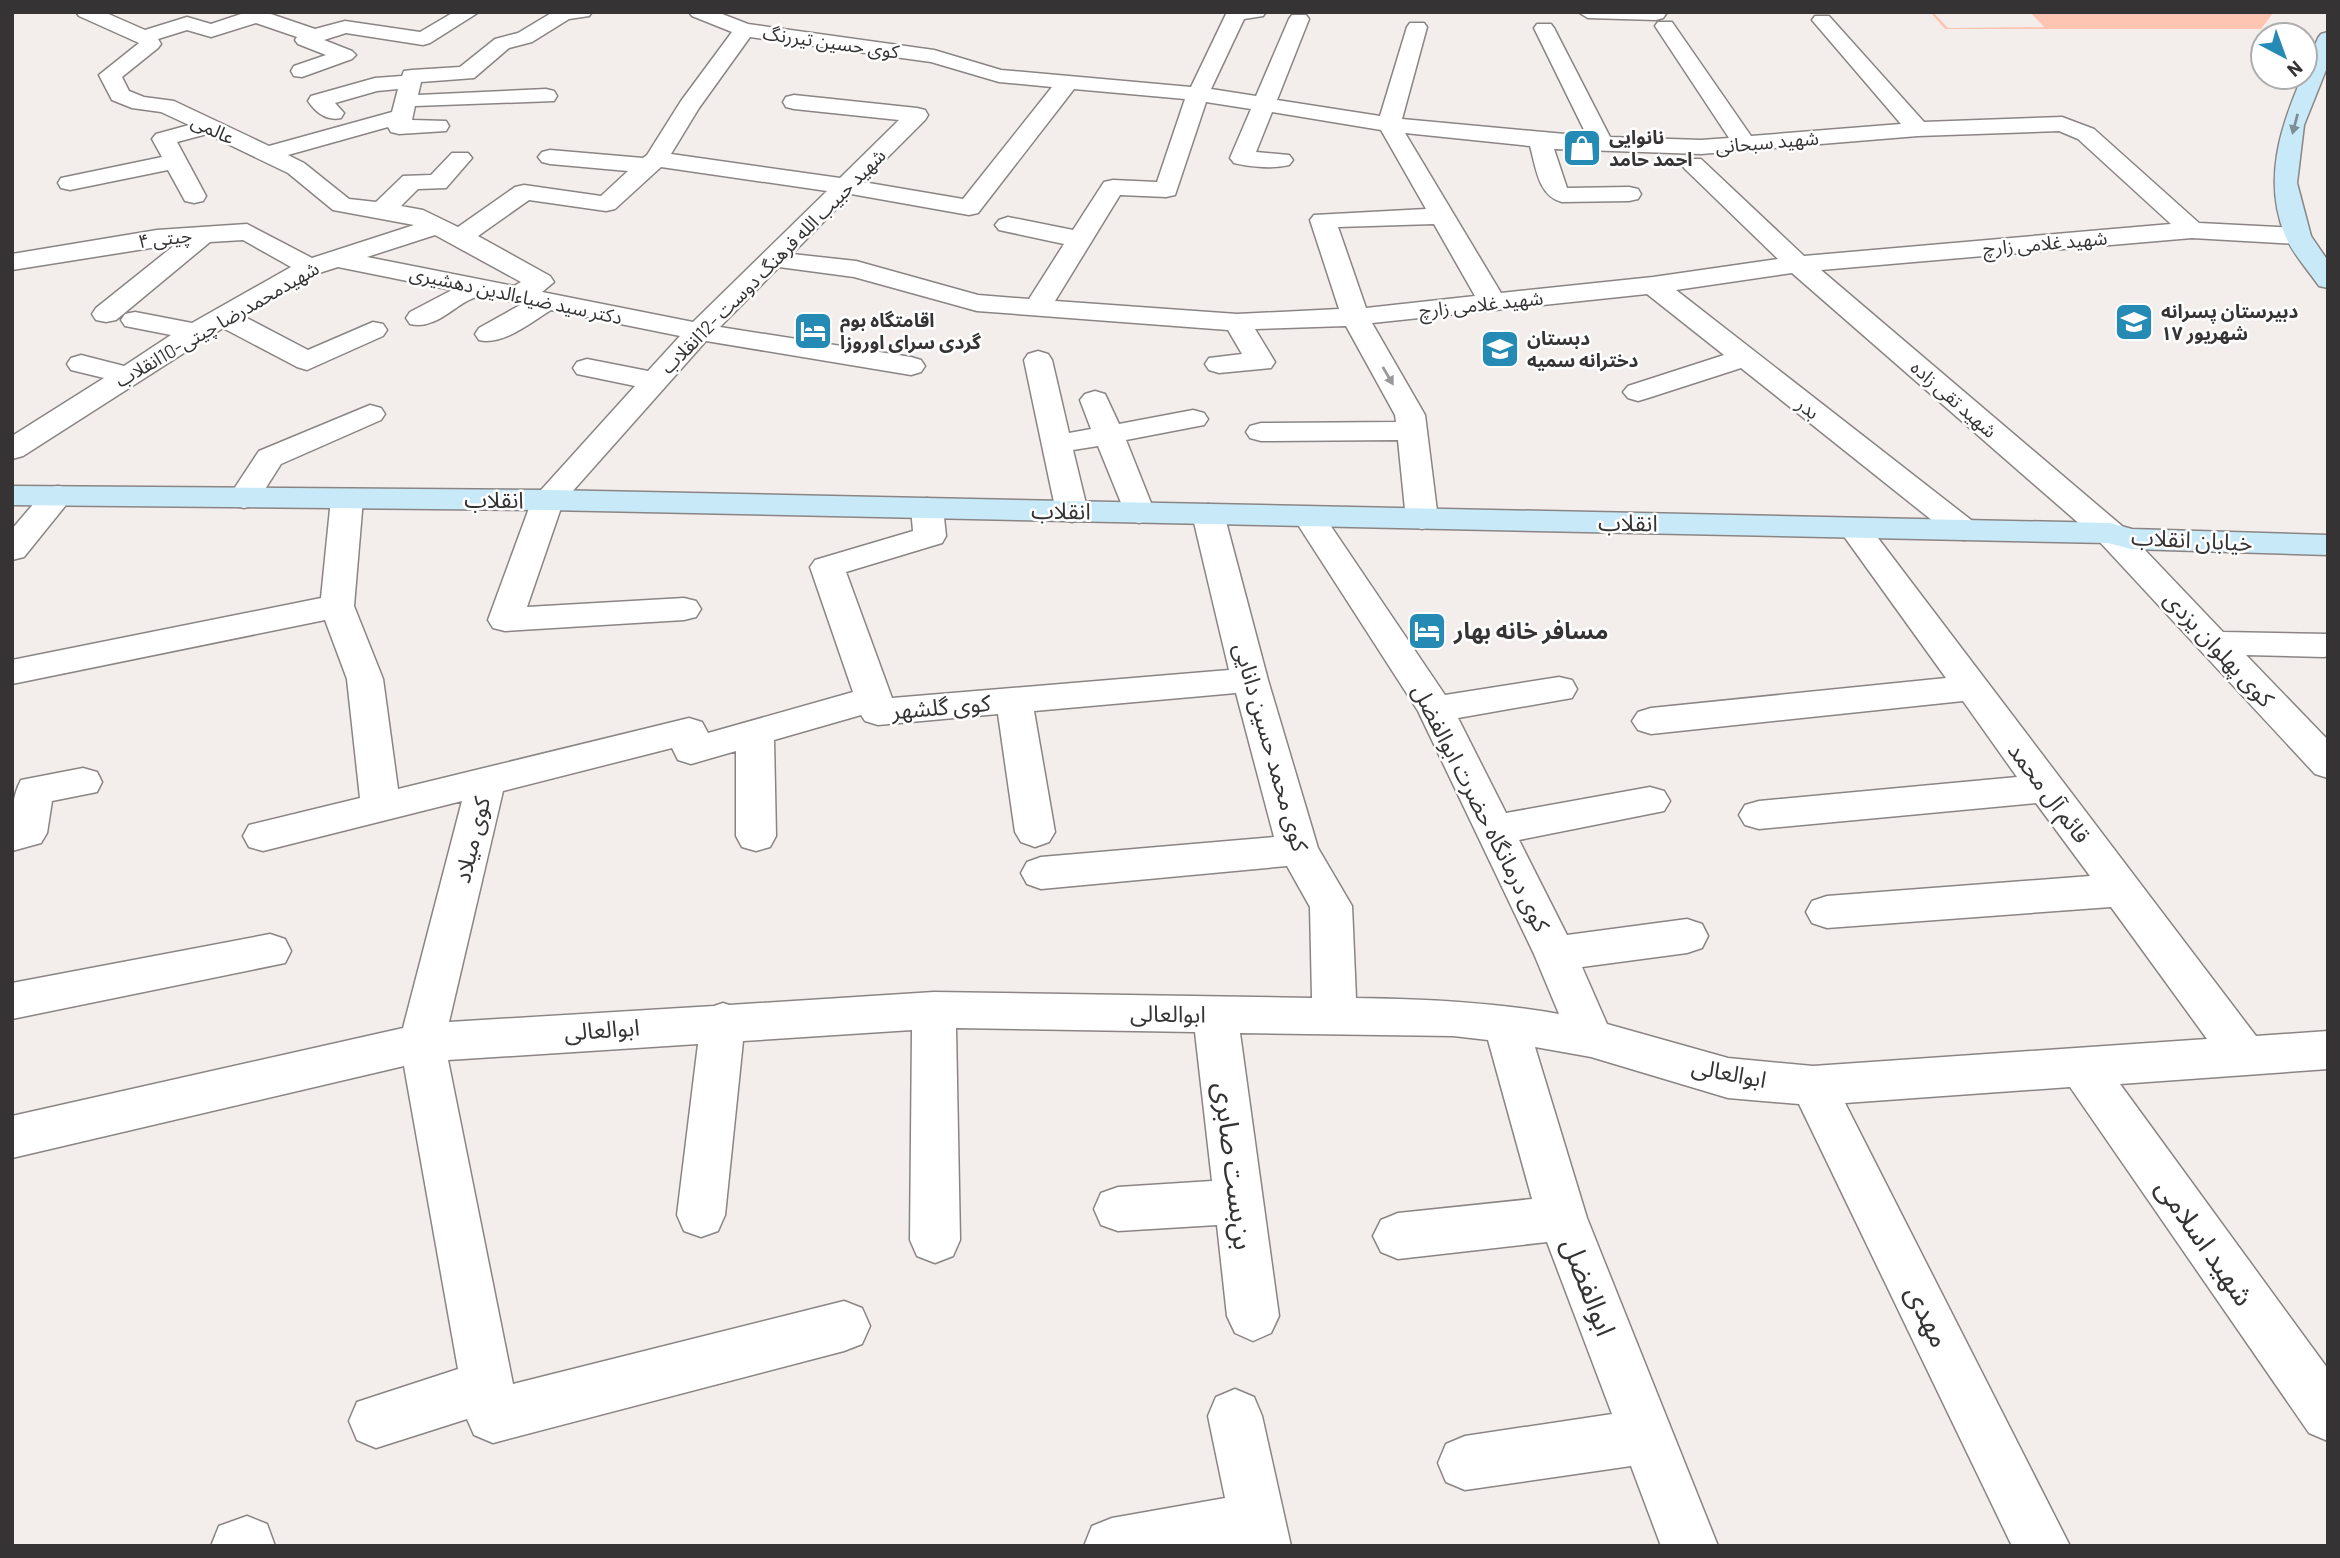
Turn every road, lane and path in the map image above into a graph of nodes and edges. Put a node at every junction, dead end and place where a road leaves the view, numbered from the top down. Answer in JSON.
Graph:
{"nodes":[{"id":1,"x":126,"y":12,"type":"edge"},
{"id":2,"x":469,"y":12,"type":"edge"},
{"id":3,"x":582,"y":12,"type":"edge"},
{"id":4,"x":699,"y":12,"type":"edge"},
{"id":5,"x":1256,"y":12,"type":"edge"},
{"id":6,"x":1588,"y":12,"type":"edge"},
{"id":7,"x":95,"y":16,"type":"edge"},
{"id":8,"x":1299,"y":19,"type":"dead end"},
{"id":9,"x":1661,"y":20,"type":"edge"},
{"id":10,"x":1822,"y":20,"type":"dead end"},
{"id":11,"x":1417,"y":27,"type":"dead end"},
{"id":12,"x":1544,"y":28,"type":"dead end"},
{"id":13,"x":744,"y":30,"type":"junction"},
{"id":14,"x":315,"y":36,"type":"junction"},
{"id":15,"x":144,"y":37,"type":"junction"},
{"id":16,"x":525,"y":38,"type":"junction"},
{"id":17,"x":2328,"y":38,"type":"edge"},
{"id":18,"x":558,"y":40,"type":"dead end"},
{"id":19,"x":302,"y":71,"type":"dead end"},
{"id":20,"x":1069,"y":82,"type":"junction"},
{"id":21,"x":1198,"y":94,"type":"junction"},
{"id":22,"x":546,"y":96,"type":"dead end"},
{"id":23,"x":407,"y":100,"type":"junction"},
{"id":24,"x":794,"y":102,"type":"dead end"},
{"id":25,"x":1266,"y":105,"type":"junction"},
{"id":26,"x":333,"y":113,"type":"dead end"},
{"id":27,"x":1389,"y":124,"type":"junction"},
{"id":28,"x":438,"y":126,"type":"dead end"},
{"id":29,"x":209,"y":127,"type":"junction"},
{"id":30,"x":1918,"y":129,"type":"junction"},
{"id":31,"x":1540,"y":141,"type":"junction"},
{"id":32,"x":1602,"y":144,"type":"junction"},
{"id":33,"x":1745,"y":144,"type":"junction"},
{"id":34,"x":267,"y":155,"type":"junction"},
{"id":35,"x":550,"y":157,"type":"dead end"},
{"id":36,"x":460,"y":158,"type":"dead end"},
{"id":37,"x":1281,"y":160,"type":"dead end"},
{"id":38,"x":176,"y":161,"type":"junction"},
{"id":39,"x":652,"y":162,"type":"junction"},
{"id":40,"x":1693,"y":164,"type":"dead end"},
{"id":41,"x":71,"y":183,"type":"dead end"},
{"id":42,"x":846,"y":186,"type":"junction"},
{"id":43,"x":1629,"y":194,"type":"dead end"},
{"id":44,"x":194,"y":196,"type":"dead end"},
{"id":45,"x":381,"y":211,"type":"junction"},
{"id":46,"x":1443,"y":216,"type":"junction"},
{"id":47,"x":1008,"y":225,"type":"dead end"},
{"id":48,"x":2192,"y":230,"type":"junction"},
{"id":49,"x":448,"y":232,"type":"junction"},
{"id":50,"x":206,"y":233,"type":"junction"},
{"id":51,"x":1080,"y":239,"type":"junction"},
{"id":52,"x":2311,"y":249,"type":"edge"},
{"id":53,"x":773,"y":258,"type":"junction"},
{"id":54,"x":12,"y":262,"type":"edge"},
{"id":55,"x":322,"y":262,"type":"junction"},
{"id":56,"x":1798,"y":264,"type":"junction"},
{"id":57,"x":2328,"y":280,"type":"edge"},
{"id":58,"x":1653,"y":285,"type":"junction"},
{"id":59,"x":478,"y":287,"type":"junction"},
{"id":60,"x":518,"y":295,"type":"junction"},
{"id":61,"x":548,"y":301,"type":"junction"},
{"id":62,"x":1493,"y":303,"type":"junction"},
{"id":63,"x":1036,"y":309,"type":"junction"},
{"id":64,"x":106,"y":314,"type":"dead end"},
{"id":65,"x":223,"y":317,"type":"junction"},
{"id":66,"x":1354,"y":317,"type":"junction"},
{"id":67,"x":420,"y":318,"type":"dead end"},
{"id":68,"x":135,"y":320,"type":"dead end"},
{"id":69,"x":1237,"y":322,"type":"junction"},
{"id":70,"x":373,"y":330,"type":"dead end"},
{"id":71,"x":196,"y":332,"type":"junction"},
{"id":72,"x":699,"y":332,"type":"junction"},
{"id":73,"x":489,"y":334,"type":"dead end"},
{"id":74,"x":1744,"y":358,"type":"junction"},
{"id":75,"x":1038,"y":360,"type":"dead end"},
{"id":76,"x":81,"y":364,"type":"dead end"},
{"id":77,"x":1219,"y":364,"type":"dead end"},
{"id":78,"x":911,"y":366,"type":"dead end"},
{"id":79,"x":587,"y":368,"type":"dead end"},
{"id":80,"x":126,"y":375,"type":"junction"},
{"id":81,"x":655,"y":381,"type":"junction"},
{"id":82,"x":1638,"y":393,"type":"dead end"},
{"id":83,"x":1096,"y":400,"type":"dead end"},
{"id":84,"x":370,"y":414,"type":"dead end"},
{"id":85,"x":1193,"y":419,"type":"dead end"},
{"id":86,"x":1412,"y":430,"type":"junction"},
{"id":87,"x":1261,"y":432,"type":"dead end"},
{"id":88,"x":1109,"y":435,"type":"junction"},
{"id":89,"x":1057,"y":444,"type":"junction"},
{"id":90,"x":12,"y":450,"type":"edge"},
{"id":91,"x":12,"y":495,"type":"edge"},
{"id":92,"x":58,"y":495,"type":"junction"},
{"id":93,"x":244,"y":498,"type":"junction"},
{"id":94,"x":347,"y":499,"type":"junction"},
{"id":95,"x":548,"y":500,"type":"junction"},
{"id":96,"x":927,"y":508,"type":"junction"},
{"id":97,"x":1072,"y":512,"type":"junction"},
{"id":98,"x":1139,"y":513,"type":"junction"},
{"id":99,"x":1208,"y":514,"type":"junction"},
{"id":100,"x":1309,"y":517,"type":"junction"},
{"id":101,"x":1422,"y":519,"type":"junction"},
{"id":102,"x":1854,"y":528,"type":"junction"},
{"id":103,"x":2328,"y":529,"type":"edge"},
{"id":104,"x":1964,"y":530,"type":"junction"},
{"id":105,"x":2110,"y":533,"type":"junction"},
{"id":106,"x":2328,"y":545,"type":"edge"},
{"id":107,"x":12,"y":550,"type":"edge"},
{"id":108,"x":337,"y":606,"type":"junction"},
{"id":109,"x":684,"y":609,"type":"dead end"},
{"id":110,"x":2214,"y":643,"type":"junction"},
{"id":111,"x":2324,"y":645,"type":"dead end"},
{"id":112,"x":12,"y":672,"type":"edge"},
{"id":113,"x":1250,"y":680,"type":"junction"},
{"id":114,"x":1972,"y":688,"type":"junction"},
{"id":115,"x":1559,"y":689,"type":"dead end"},
{"id":116,"x":874,"y":699,"type":"junction"},
{"id":117,"x":1014,"y":701,"type":"junction"},
{"id":118,"x":1435,"y":709,"type":"junction"},
{"id":119,"x":1651,"y":721,"type":"dead end"},
{"id":120,"x":755,"y":733,"type":"junction"},
{"id":121,"x":2322,"y":753,"type":"edge"},
{"id":122,"x":486,"y":781,"type":"junction"},
{"id":123,"x":83,"y":782,"type":"dead end"},
{"id":124,"x":2046,"y":788,"type":"junction"},
{"id":125,"x":1650,"y":801,"type":"dead end"},
{"id":126,"x":381,"y":808,"type":"junction"},
{"id":127,"x":1759,"y":815,"type":"dead end"},
{"id":128,"x":1492,"y":830,"type":"junction"},
{"id":129,"x":1035,"y":832,"type":"dead end"},
{"id":130,"x":12,"y":836,"type":"edge"},
{"id":131,"x":263,"y":836,"type":"dead end"},
{"id":132,"x":756,"y":836,"type":"dead end"},
{"id":133,"x":1298,"y":849,"type":"junction"},
{"id":134,"x":1041,"y":873,"type":"dead end"},
{"id":135,"x":2121,"y":890,"type":"junction"},
{"id":136,"x":1828,"y":912,"type":"dead end"},
{"id":137,"x":1687,"y":936,"type":"dead end"},
{"id":138,"x":270,"y":951,"type":"dead end"},
{"id":139,"x":1555,"y":954,"type":"junction"},
{"id":140,"x":12,"y":1001,"type":"edge"},
{"id":141,"x":934,"y":1010,"type":"junction"},
{"id":142,"x":1215,"y":1015,"type":"junction"},
{"id":143,"x":1335,"y":1017,"type":"junction"},
{"id":144,"x":723,"y":1021,"type":"junction"},
{"id":145,"x":1506,"y":1023,"type":"junction"},
{"id":146,"x":1591,"y":1038,"type":"junction"},
{"id":147,"x":422,"y":1043,"type":"junction"},
{"id":148,"x":2328,"y":1050,"type":"edge"},
{"id":149,"x":2246,"y":1057,"type":"junction"},
{"id":150,"x":2083,"y":1069,"type":"junction"},
{"id":151,"x":1813,"y":1086,"type":"junction"},
{"id":152,"x":12,"y":1137,"type":"edge"},
{"id":153,"x":1238,"y":1202,"type":"junction"},
{"id":154,"x":1118,"y":1209,"type":"dead end"},
{"id":155,"x":701,"y":1215,"type":"dead end"},
{"id":156,"x":1562,"y":1218,"type":"junction"},
{"id":157,"x":1398,"y":1236,"type":"dead end"},
{"id":158,"x":935,"y":1240,"type":"dead end"},
{"id":159,"x":1253,"y":1316,"type":"dead end"},
{"id":160,"x":844,"y":1326,"type":"dead end"},
{"id":161,"x":487,"y":1386,"type":"junction"},
{"id":162,"x":2328,"y":1414,"type":"edge"},
{"id":163,"x":1235,"y":1416,"type":"dead end"},
{"id":164,"x":376,"y":1421,"type":"dead end"},
{"id":165,"x":1647,"y":1436,"type":"junction"},
{"id":166,"x":1465,"y":1463,"type":"dead end"},
{"id":167,"x":1261,"y":1534,"type":"edge"},
{"id":168,"x":1112,"y":1546,"type":"edge"},
{"id":169,"x":1690,"y":1546,"type":"edge"},
{"id":170,"x":2042,"y":1546,"type":"edge"}],
"edges":[{"from":1,"to":7,"type":"street"},
{"from":2,"to":14,"type":"street"},
{"from":3,"to":16,"type":"street"},
{"from":4,"to":13,"type":"street"},
{"from":5,"to":21,"type":"street"},
{"from":6,"to":9,"type":"street"},
{"from":7,"to":15,"type":"street"},
{"from":8,"to":25,"type":"street"},
{"from":9,"to":33,"type":"street"},
{"from":10,"to":30,"type":"street"},
{"from":11,"to":27,"type":"street"},
{"from":12,"to":32,"type":"street"},
{"from":13,"to":20,"type":"street","name":"کوی حسین تیررنگ"},
{"from":13,"to":39,"type":"street","name":"کوی حسین تیررنگ"},
{"from":14,"to":15,"type":"street"},
{"from":14,"to":19,"type":"street"},
{"from":15,"to":29,"type":"street","name":"عالمی"},
{"from":16,"to":18,"type":"street"},
{"from":16,"to":23,"type":"street"},
{"from":17,"to":52,"type":"main road","one_way":true},
{"from":20,"to":21,"type":"street","name":"کوی حسین تیررنگ"},
{"from":20,"to":42,"type":"street"},
{"from":21,"to":25,"type":"street","name":"شهید سبحانی"},
{"from":21,"to":51,"type":"street"},
{"from":22,"to":23,"type":"street"},
{"from":23,"to":26,"type":"street"},
{"from":23,"to":28,"type":"street"},
{"from":23,"to":34,"type":"street"},
{"from":24,"to":42,"type":"street","name":"شهید حبیب الله فرهنگ دوست -12انقلاب"},
{"from":25,"to":27,"type":"street","name":"شهید سبحانی"},
{"from":25,"to":37,"type":"street"},
{"from":27,"to":31,"type":"street","name":"شهید سبحانی"},
{"from":27,"to":46,"type":"street"},
{"from":29,"to":34,"type":"street","name":"عالمی"},
{"from":29,"to":38,"type":"street"},
{"from":30,"to":33,"type":"street","name":"شهید سبحانی"},
{"from":30,"to":48,"type":"street","name":"شهید سبحانی"},
{"from":31,"to":32,"type":"street","name":"شهید سبحانی"},
{"from":31,"to":43,"type":"street"},
{"from":32,"to":33,"type":"street","name":"شهید سبحانی"},
{"from":34,"to":45,"type":"street","name":"عالمی"},
{"from":35,"to":39,"type":"street"},
{"from":36,"to":45,"type":"street"},
{"from":38,"to":41,"type":"street"},
{"from":38,"to":44,"type":"street"},
{"from":39,"to":42,"type":"street"},
{"from":39,"to":49,"type":"street","name":"کوی حسین تیررنگ"},
{"from":40,"to":56,"type":"street","name":"شهید تقی زاده"},
{"from":42,"to":53,"type":"street","name":"شهید حبیب الله فرهنگ دوست -12انقلاب"},
{"from":45,"to":49,"type":"street","name":"عالمی"},
{"from":46,"to":62,"type":"street"},
{"from":46,"to":66,"type":"street"},
{"from":47,"to":51,"type":"street"},
{"from":48,"to":52,"type":"street"},
{"from":48,"to":56,"type":"street","name":"شهید غلامی زارچ"},
{"from":49,"to":55,"type":"street","name":"شهیدمحمدرضا چیتی-10انقلاب"},
{"from":49,"to":60,"type":"street","name":"عالمی"},
{"from":50,"to":54,"type":"street","name":"چیتی ۴"},
{"from":50,"to":55,"type":"street","name":"چیتی ۴"},
{"from":50,"to":64,"type":"street"},
{"from":51,"to":63,"type":"street"},
{"from":52,"to":57,"type":"main road"},
{"from":53,"to":63,"type":"street","name":"شهید غلامی زارچ"},
{"from":53,"to":72,"type":"street","name":"شهید حبیب الله فرهنگ دوست -12انقلاب"},
{"from":55,"to":59,"type":"street","name":"دکتر سید ضیاءالدین دهشیری"},
{"from":55,"to":65,"type":"street","name":"شهیدمحمدرضا چیتی-10انقلاب"},
{"from":56,"to":58,"type":"street","name":"شهید غلامی زارچ"},
{"from":56,"to":105,"type":"street","name":"شهید تقی زاده"},
{"from":58,"to":62,"type":"street","name":"شهید غلامی زارچ"},
{"from":58,"to":74,"type":"street","name":"بدر"},
{"from":59,"to":60,"type":"street","name":"دکتر سید ضیاءالدین دهشیری"},
{"from":59,"to":67,"type":"street"},
{"from":60,"to":61,"type":"street","name":"دکتر سید ضیاءالدین دهشیری"},
{"from":61,"to":72,"type":"street","name":"دکتر سید ضیاءالدین دهشیری"},
{"from":61,"to":73,"type":"street"},
{"from":62,"to":66,"type":"street","name":"شهید غلامی زارچ"},
{"from":63,"to":69,"type":"street","name":"شهید غلامی زارچ"},
{"from":65,"to":70,"type":"street"},
{"from":65,"to":71,"type":"street","name":"شهیدمحمدرضا چیتی-10انقلاب"},
{"from":66,"to":69,"type":"street","name":"شهید غلامی زارچ"},
{"from":66,"to":86,"type":"street","one_way":true},
{"from":68,"to":71,"type":"street"},
{"from":69,"to":77,"type":"street"},
{"from":71,"to":80,"type":"street","name":"شهیدمحمدرضا چیتی-10انقلاب"},
{"from":72,"to":78,"type":"street","name":"دکتر سید ضیاءالدین دهشیری"},
{"from":72,"to":81,"type":"street","name":"شهید حبیب الله فرهنگ دوست -12انقلاب"},
{"from":74,"to":82,"type":"street"},
{"from":74,"to":104,"type":"street","name":"بدر"},
{"from":75,"to":89,"type":"street"},
{"from":76,"to":80,"type":"street"},
{"from":79,"to":81,"type":"street"},
{"from":80,"to":90,"type":"street","name":"شهیدمحمدرضا چیتی-10انقلاب"},
{"from":81,"to":95,"type":"street","name":"شهید حبیب الله فرهنگ دوست -12انقلاب"},
{"from":83,"to":88,"type":"street"},
{"from":84,"to":93,"type":"street"},
{"from":85,"to":88,"type":"street"},
{"from":86,"to":87,"type":"street"},
{"from":86,"to":101,"type":"street"},
{"from":88,"to":89,"type":"street"},
{"from":88,"to":98,"type":"street"},
{"from":89,"to":97,"type":"street"},
{"from":91,"to":92,"type":"main road","name":"انقلاب"},
{"from":92,"to":93,"type":"main road","name":"انقلاب"},
{"from":92,"to":107,"type":"street"},
{"from":93,"to":94,"type":"main road","name":"انقلاب"},
{"from":94,"to":95,"type":"main road","name":"انقلاب"},
{"from":94,"to":108,"type":"street"},
{"from":95,"to":96,"type":"main road","name":"انقلاب"},
{"from":95,"to":109,"type":"street"},
{"from":96,"to":97,"type":"main road","name":"انقلاب"},
{"from":96,"to":116,"type":"street","name":"کوی گلشهر"},
{"from":97,"to":98,"type":"main road","name":"انقلاب"},
{"from":98,"to":99,"type":"main road","name":"انقلاب"},
{"from":99,"to":100,"type":"main road","name":"انقلاب"},
{"from":99,"to":113,"type":"street","name":"کوی محمد حسین دانایی"},
{"from":100,"to":101,"type":"main road","name":"انقلاب"},
{"from":100,"to":118,"type":"street","name":"کوی درمانگاه حضرت ابوالفضل"},
{"from":101,"to":102,"type":"main road","name":"انقلاب"},
{"from":102,"to":104,"type":"main road","name":"انقلاب"},
{"from":102,"to":114,"type":"street","name":"قائم آل محمد"},
{"from":103,"to":105,"type":"main road","name":"خیابان انقلاب"},
{"from":104,"to":105,"type":"main road","name":"انقلاب"},
{"from":105,"to":106,"type":"main road","name":"خیابان انقلاب"},
{"from":105,"to":110,"type":"street","name":"کوی پهلوان یزدی"},
{"from":108,"to":112,"type":"street"},
{"from":108,"to":126,"type":"street"},
{"from":110,"to":111,"type":"street"},
{"from":110,"to":121,"type":"street","name":"کوی پهلوان یزدی"},
{"from":113,"to":117,"type":"street","name":"کوی گلشهر"},
{"from":113,"to":133,"type":"street","name":"کوی محمد حسین دانایی"},
{"from":114,"to":119,"type":"street"},
{"from":114,"to":124,"type":"street","name":"قائم آل محمد"},
{"from":115,"to":118,"type":"street"},
{"from":116,"to":117,"type":"street","name":"کوی گلشهر"},
{"from":116,"to":120,"type":"street"},
{"from":117,"to":129,"type":"street"},
{"from":118,"to":128,"type":"street","name":"کوی درمانگاه حضرت ابوالفضل"},
{"from":120,"to":122,"type":"street"},
{"from":120,"to":132,"type":"street"},
{"from":122,"to":126,"type":"street","name":"کوی میلاد"},
{"from":122,"to":147,"type":"street","name":"کوی میلاد"},
{"from":123,"to":130,"type":"street"},
{"from":124,"to":127,"type":"street"},
{"from":124,"to":135,"type":"street","name":"قائم آل محمد"},
{"from":125,"to":128,"type":"street"},
{"from":126,"to":131,"type":"street","name":"کوی میلاد"},
{"from":128,"to":139,"type":"street","name":"کوی درمانگاه حضرت ابوالفضل"},
{"from":133,"to":134,"type":"street"},
{"from":133,"to":143,"type":"street","name":"کوی محمد حسین دانایی"},
{"from":135,"to":136,"type":"street"},
{"from":135,"to":149,"type":"street","name":"قائم آل محمد"},
{"from":137,"to":139,"type":"street"},
{"from":138,"to":140,"type":"street"},
{"from":139,"to":146,"type":"street","name":"کوی درمانگاه حضرت ابوالفضل"},
{"from":141,"to":142,"type":"street","name":"ابوالعالی"},
{"from":141,"to":144,"type":"street","name":"ابوالعالی"},
{"from":141,"to":158,"type":"street"},
{"from":142,"to":143,"type":"street","name":"ابوالعالی"},
{"from":142,"to":153,"type":"street","name":"بن‌بست صابری"},
{"from":143,"to":145,"type":"street","name":"ابوالعالی"},
{"from":144,"to":147,"type":"street","name":"ابوالعالی"},
{"from":144,"to":155,"type":"street"},
{"from":145,"to":146,"type":"street","name":"ابوالعالی"},
{"from":145,"to":156,"type":"street","name":"ابوالفضل"},
{"from":146,"to":151,"type":"street","name":"ابوالعالی"},
{"from":147,"to":152,"type":"street","name":"ابوالعالی"},
{"from":147,"to":161,"type":"street"},
{"from":148,"to":149,"type":"street","name":"ابوالعالی"},
{"from":149,"to":150,"type":"street","name":"ابوالعالی"},
{"from":150,"to":151,"type":"street","name":"ابوالعالی"},
{"from":150,"to":162,"type":"street","name":"شهید اسلامی"},
{"from":151,"to":170,"type":"street","name":"مهدی"},
{"from":153,"to":154,"type":"street"},
{"from":153,"to":159,"type":"street","name":"بن‌بست صابری"},
{"from":156,"to":157,"type":"street"},
{"from":156,"to":165,"type":"street","name":"ابوالفضل"},
{"from":160,"to":161,"type":"street"},
{"from":161,"to":164,"type":"street"},
{"from":163,"to":167,"type":"street"},
{"from":165,"to":166,"type":"street"},
{"from":165,"to":169,"type":"street","name":"ابوالفضل"},
{"from":167,"to":168,"type":"street"}]}
